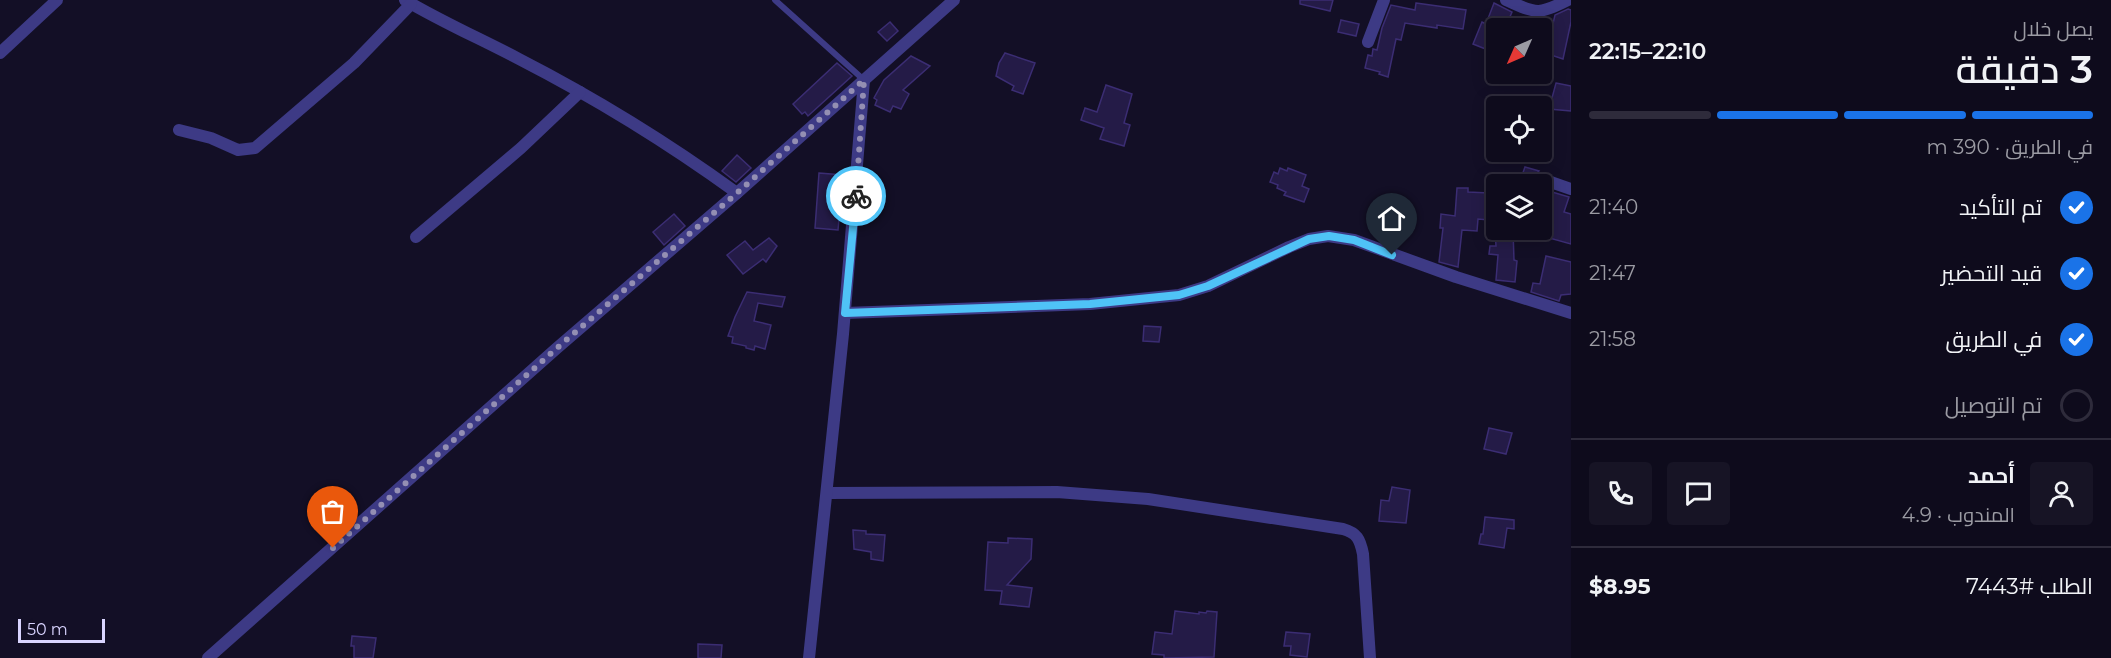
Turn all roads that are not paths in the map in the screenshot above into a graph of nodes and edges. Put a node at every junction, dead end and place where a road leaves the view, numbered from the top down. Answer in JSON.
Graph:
{"nodes":[{"id":1,"x":57,"y":0,"type":"edge"},
{"id":2,"x":775,"y":0,"type":"edge"},
{"id":3,"x":954,"y":0,"type":"edge"},
{"id":4,"x":1384,"y":0,"type":"edge"},
{"id":5,"x":1506,"y":0,"type":"edge"},
{"id":6,"x":1568,"y":0,"type":"edge"},
{"id":7,"x":408,"y":2,"type":"edge"},
{"id":8,"x":1368,"y":42,"type":"dead end"},
{"id":9,"x":0,"y":53,"type":"edge"},
{"id":10,"x":864,"y":80,"type":"junction"},
{"id":11,"x":580,"y":92,"type":"junction"},
{"id":12,"x":179,"y":130,"type":"dead end"},
{"id":13,"x":1552,"y":182,"type":"edge"},
{"id":14,"x":1571,"y":189,"type":"edge"},
{"id":15,"x":737,"y":193,"type":"junction"},
{"id":16,"x":416,"y":237,"type":"dead end"},
{"id":17,"x":845,"y":313,"type":"junction"},
{"id":18,"x":1571,"y":313,"type":"edge"},
{"id":19,"x":827,"y":493,"type":"junction"},
{"id":20,"x":208,"y":658,"type":"edge"},
{"id":21,"x":809,"y":658,"type":"edge"},
{"id":22,"x":1370,"y":658,"type":"edge"}],
"edges":[{"from":1,"to":9,"type":"street"},
{"from":2,"to":10,"type":"lane"},
{"from":3,"to":10,"type":"street"},
{"from":4,"to":8,"type":"street"},
{"from":5,"to":6,"type":"street"},
{"from":7,"to":11,"type":"street"},
{"from":7,"to":12,"type":"street"},
{"from":10,"to":15,"type":"street"},
{"from":10,"to":17,"type":"street"},
{"from":11,"to":15,"type":"street"},
{"from":11,"to":16,"type":"street"},
{"from":13,"to":14,"type":"street"},
{"from":15,"to":20,"type":"street"},
{"from":17,"to":18,"type":"street"},
{"from":17,"to":19,"type":"street"},
{"from":19,"to":21,"type":"street"},
{"from":19,"to":22,"type":"street"}]}
